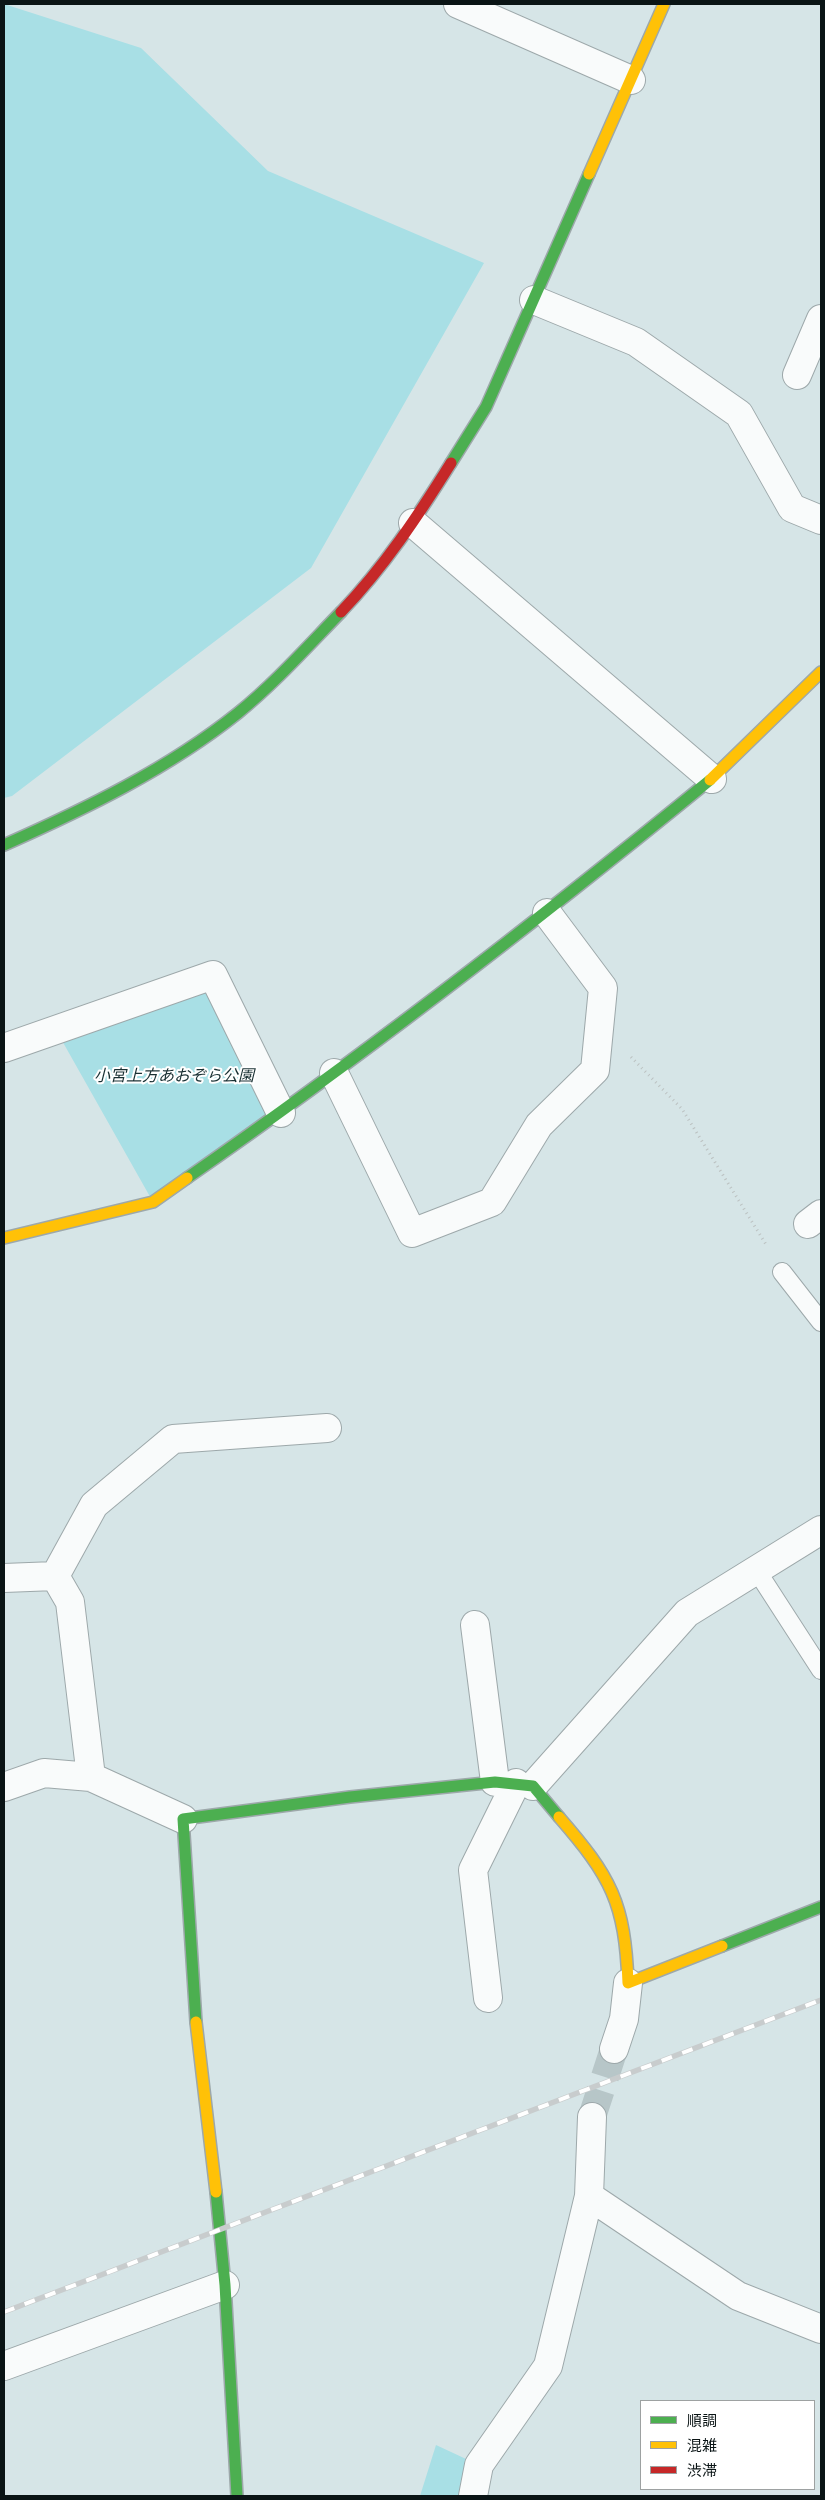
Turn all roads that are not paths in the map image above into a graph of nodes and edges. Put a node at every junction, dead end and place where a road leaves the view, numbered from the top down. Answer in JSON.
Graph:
{"nodes":[{"id":1,"x":458,"y":4,"type":"edge"},
{"id":2,"x":664,"y":4,"type":"edge"},
{"id":3,"x":631,"y":80,"type":"junction"},
{"id":4,"x":534,"y":300,"type":"junction"},
{"id":5,"x":821,"y":319,"type":"edge"},
{"id":6,"x":797,"y":374,"type":"dead end"},
{"id":7,"x":821,"y":520,"type":"edge"},
{"id":8,"x":413,"y":522,"type":"junction"},
{"id":9,"x":821,"y":672,"type":"edge"},
{"id":10,"x":712,"y":778,"type":"junction"},
{"id":11,"x":4,"y":845,"type":"edge"},
{"id":12,"x":547,"y":913,"type":"junction"},
{"id":13,"x":4,"y":1048,"type":"edge"},
{"id":14,"x":334,"y":1073,"type":"junction"},
{"id":15,"x":281,"y":1113,"type":"junction"},
{"id":16,"x":4,"y":1238,"type":"edge"},
{"id":17,"x":782,"y":1272,"type":"road end"},
{"id":18,"x":821,"y":1322,"type":"edge"},
{"id":19,"x":327,"y":1428,"type":"dead end"},
{"id":20,"x":821,"y":1530,"type":"edge"},
{"id":21,"x":757,"y":1571,"type":"junction"},
{"id":22,"x":55,"y":1576,"type":"junction"},
{"id":23,"x":4,"y":1578,"type":"edge"},
{"id":24,"x":475,"y":1624,"type":"dead end"},
{"id":25,"x":821,"y":1670,"type":"edge"},
{"id":26,"x":91,"y":1777,"type":"junction"},
{"id":27,"x":515,"y":1784,"type":"junction"},
{"id":28,"x":4,"y":1787,"type":"edge"},
{"id":29,"x":183,"y":1819,"type":"junction"},
{"id":30,"x":821,"y":1907,"type":"edge"},
{"id":31,"x":628,"y":1983,"type":"junction"},
{"id":32,"x":488,"y":1998,"type":"dead end"},
{"id":33,"x":614,"y":2049,"type":"tunnel mouth"},
{"id":34,"x":592,"y":2117,"type":"tunnel mouth"},
{"id":35,"x":589,"y":2196,"type":"junction"},
{"id":36,"x":225,"y":2285,"type":"junction"},
{"id":37,"x":821,"y":2328,"type":"edge"},
{"id":38,"x":4,"y":2366,"type":"edge"},
{"id":39,"x":237,"y":2496,"type":"edge"},
{"id":40,"x":473,"y":2496,"type":"edge"}],
"edges":[{"from":1,"to":3,"type":"street"},
{"from":2,"to":3,"type":"street"},
{"from":3,"to":4,"type":"street"},
{"from":4,"to":7,"type":"street"},
{"from":4,"to":8,"type":"street"},
{"from":5,"to":6,"type":"street"},
{"from":8,"to":10,"type":"street"},
{"from":8,"to":11,"type":"street"},
{"from":9,"to":10,"type":"street"},
{"from":10,"to":12,"type":"street"},
{"from":12,"to":14,"type":"street"},
{"from":12,"to":14,"type":"street"},
{"from":13,"to":15,"type":"street"},
{"from":14,"to":15,"type":"street"},
{"from":15,"to":16,"type":"street"},
{"from":17,"to":18,"type":"lane"},
{"from":19,"to":22,"type":"street"},
{"from":20,"to":21,"type":"street"},
{"from":21,"to":25,"type":"lane"},
{"from":21,"to":27,"type":"street"},
{"from":22,"to":23,"type":"street"},
{"from":22,"to":26,"type":"street"},
{"from":24,"to":27,"type":"street"},
{"from":26,"to":28,"type":"street"},
{"from":26,"to":29,"type":"street"},
{"from":27,"to":29,"type":"street"},
{"from":27,"to":31,"type":"street"},
{"from":27,"to":32,"type":"street"},
{"from":29,"to":36,"type":"street"},
{"from":30,"to":31,"type":"street"},
{"from":31,"to":33,"type":"street"},
{"from":34,"to":35,"type":"street"},
{"from":35,"to":37,"type":"street"},
{"from":35,"to":40,"type":"street"},
{"from":36,"to":38,"type":"street"},
{"from":36,"to":39,"type":"street"}]}
